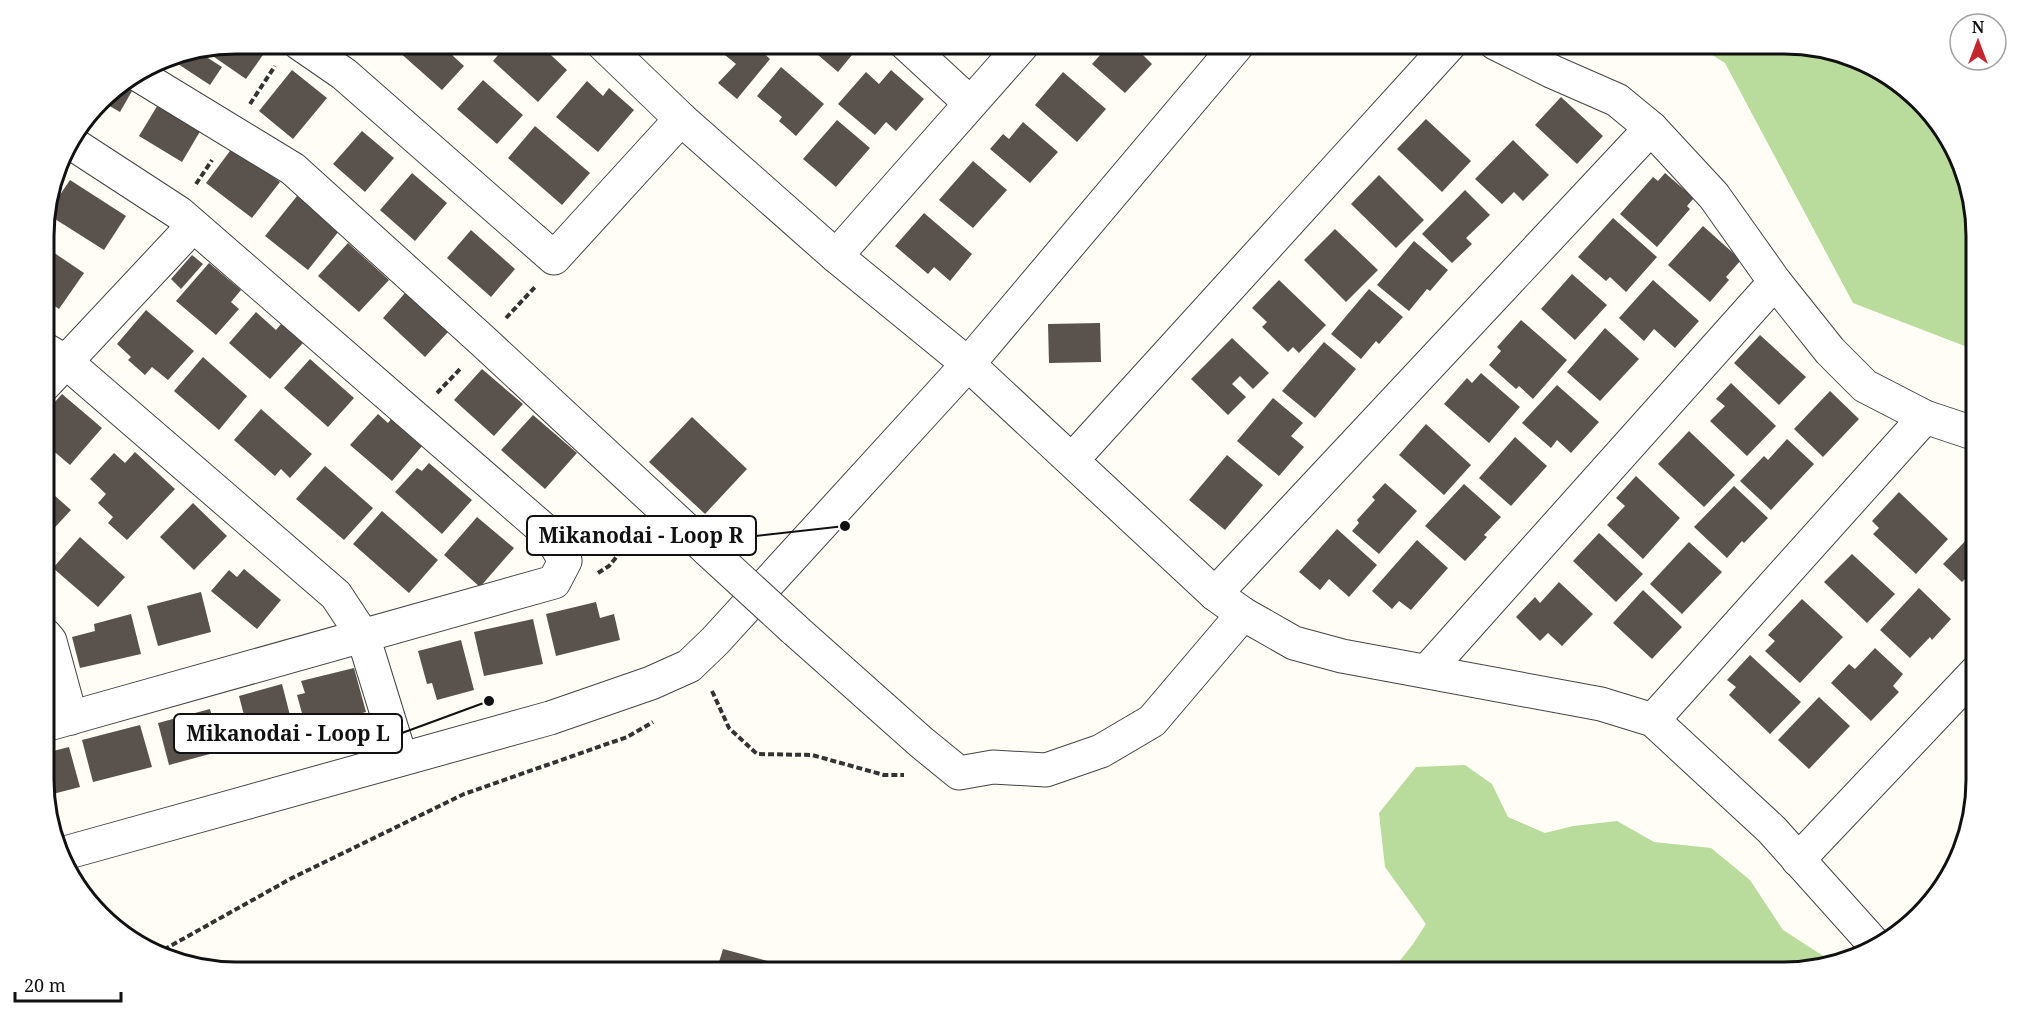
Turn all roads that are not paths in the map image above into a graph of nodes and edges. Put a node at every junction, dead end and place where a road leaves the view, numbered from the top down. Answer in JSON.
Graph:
{"nodes":[{"id":1,"x":313,"y":54,"type":"edge"},
{"id":2,"x":613,"y":54,"type":"edge"},
{"id":3,"x":916,"y":54,"type":"edge"},
{"id":4,"x":1015,"y":54,"type":"edge"},
{"id":5,"x":1231,"y":54,"type":"edge"},
{"id":6,"x":1442,"y":54,"type":"edge"},
{"id":7,"x":1517,"y":54,"type":"edge"},
{"id":8,"x":145,"y":79,"type":"edge"},
{"id":9,"x":970,"y":103,"type":"junction"},
{"id":10,"x":681,"y":119,"type":"junction"},
{"id":11,"x":1651,"y":128,"type":"junction"},
{"id":12,"x":78,"y":146,"type":"edge"},
{"id":13,"x":193,"y":226,"type":"junction"},
{"id":14,"x":836,"y":255,"type":"junction"},
{"id":15,"x":1775,"y":282,"type":"junction"},
{"id":16,"x":54,"y":362,"type":"edge"},
{"id":17,"x":968,"y":364,"type":"junction"},
{"id":18,"x":54,"y":367,"type":"edge"},
{"id":19,"x":1925,"y":417,"type":"junction"},
{"id":20,"x":1966,"y":431,"type":"edge"},
{"id":21,"x":1072,"y":460,"type":"junction"},
{"id":22,"x":1215,"y":594,"type":"junction"},
{"id":23,"x":1243,"y":614,"type":"junction"},
{"id":24,"x":363,"y":636,"type":"junction"},
{"id":25,"x":1427,"y":671,"type":"junction"},
{"id":26,"x":54,"y":680,"type":"edge"},
{"id":27,"x":1966,"y":683,"type":"edge"},
{"id":28,"x":1653,"y":720,"type":"junction"},
{"id":29,"x":58,"y":721,"type":"edge"},
{"id":30,"x":401,"y":759,"type":"junction"},
{"id":31,"x":69,"y":852,"type":"edge"},
{"id":32,"x":1798,"y":860,"type":"junction"},
{"id":33,"x":1870,"y":940,"type":"edge"}],
"edges":[{"from":1,"to":10,"type":"street"},
{"from":2,"to":10,"type":"street"},
{"from":3,"to":9,"type":"street"},
{"from":4,"to":9,"type":"street"},
{"from":5,"to":17,"type":"street"},
{"from":6,"to":21,"type":"street"},
{"from":7,"to":11,"type":"street"},
{"from":8,"to":23,"type":"street","bridge":true},
{"from":9,"to":14,"type":"street"},
{"from":10,"to":14,"type":"street"},
{"from":11,"to":15,"type":"street"},
{"from":11,"to":22,"type":"street"},
{"from":12,"to":13,"type":"street"},
{"from":13,"to":16,"type":"street"},
{"from":13,"to":24,"type":"street"},
{"from":14,"to":17,"type":"street"},
{"from":15,"to":19,"type":"street"},
{"from":15,"to":25,"type":"street"},
{"from":17,"to":21,"type":"street"},
{"from":17,"to":30,"type":"street"},
{"from":18,"to":24,"type":"street"},
{"from":19,"to":20,"type":"street"},
{"from":19,"to":28,"type":"street"},
{"from":21,"to":22,"type":"street"},
{"from":22,"to":23,"type":"street"},
{"from":23,"to":25,"type":"street"},
{"from":24,"to":29,"type":"street"},
{"from":24,"to":30,"type":"street"},
{"from":25,"to":28,"type":"street"},
{"from":26,"to":29,"type":"street"},
{"from":27,"to":32,"type":"street"},
{"from":28,"to":32,"type":"street"},
{"from":30,"to":31,"type":"street"},
{"from":32,"to":33,"type":"street"}]}
